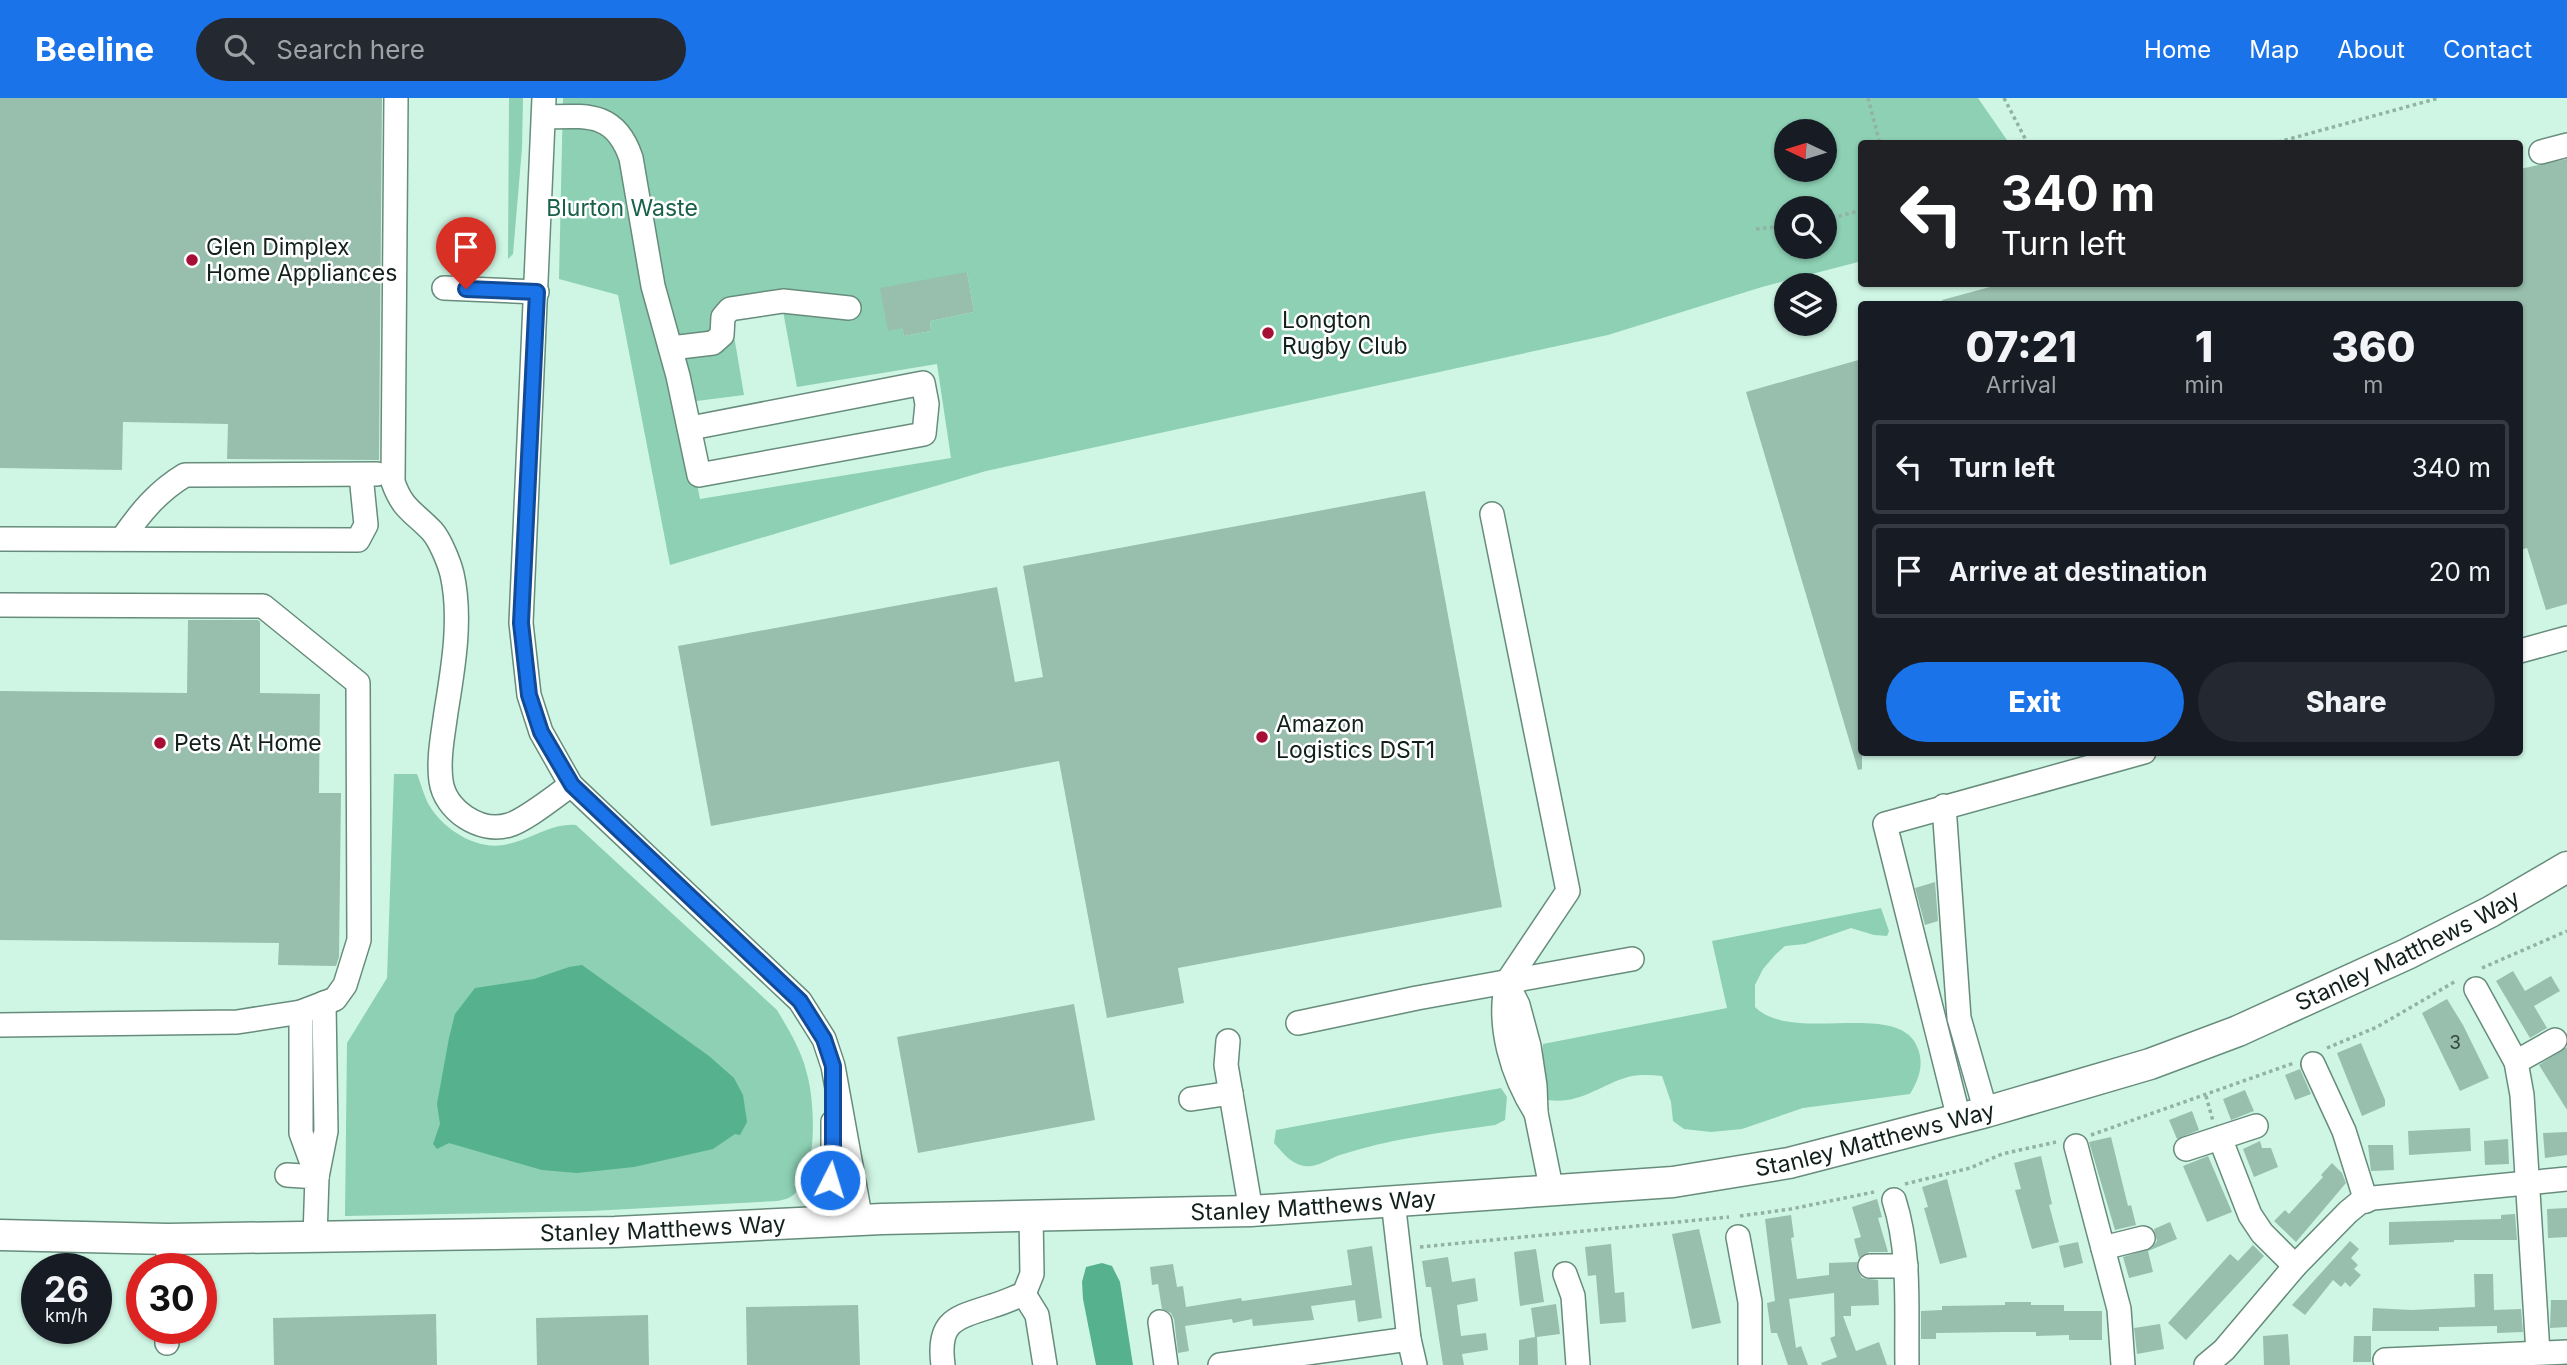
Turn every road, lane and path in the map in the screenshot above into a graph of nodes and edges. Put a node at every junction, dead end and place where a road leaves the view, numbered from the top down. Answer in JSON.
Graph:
{"nodes":[{"id":1,"x":396,"y":98,"type":"edge"},
{"id":2,"x":1868,"y":98,"type":"edge"},
{"id":3,"x":2004,"y":98,"type":"edge"},
{"id":4,"x":2439,"y":98,"type":"edge"},
{"id":5,"x":544,"y":107,"type":"edge"},
{"id":6,"x":1879,"y":140,"type":"edge"},
{"id":7,"x":2026,"y":140,"type":"edge"},
{"id":8,"x":2286,"y":140,"type":"edge"},
{"id":9,"x":2567,"y":145,"type":"edge"},
{"id":10,"x":2541,"y":152,"type":"dead end"},
{"id":11,"x":1858,"y":211,"type":"edge"},
{"id":12,"x":1837,"y":217,"type":"edge"},
{"id":13,"x":1774,"y":227,"type":"edge"},
{"id":14,"x":1756,"y":229,"type":"dead end"},
{"id":15,"x":444,"y":288,"type":"dead end"},
{"id":16,"x":537,"y":292,"type":"junction"},
{"id":17,"x":849,"y":308,"type":"dead end"},
{"id":18,"x":671,"y":348,"type":"junction"},
{"id":19,"x":691,"y":428,"type":"junction"},
{"id":20,"x":393,"y":474,"type":"junction"},
{"id":21,"x":362,"y":475,"type":"junction"},
{"id":22,"x":1492,"y":514,"type":"dead end"},
{"id":23,"x":0,"y":538,"type":"edge"},
{"id":24,"x":122,"y":539,"type":"junction"},
{"id":25,"x":0,"y":605,"type":"edge"},
{"id":26,"x":2567,"y":638,"type":"edge"},
{"id":27,"x":2523,"y":650,"type":"edge"},
{"id":28,"x":2129,"y":756,"type":"edge"},
{"id":29,"x":572,"y":785,"type":"junction"},
{"id":30,"x":1944,"y":806,"type":"junction"},
{"id":31,"x":2567,"y":867,"type":"edge"},
{"id":32,"x":1632,"y":959,"type":"dead end"},
{"id":33,"x":1507,"y":982,"type":"junction"},
{"id":34,"x":2476,"y":989,"type":"dead end"},
{"id":35,"x":324,"y":1003,"type":"junction"},
{"id":36,"x":301,"y":1012,"type":"junction"},
{"id":37,"x":1298,"y":1023,"type":"dead end"},
{"id":38,"x":0,"y":1025,"type":"edge"},
{"id":39,"x":2554,"y":1040,"type":"dead end"},
{"id":40,"x":1227,"y":1041,"type":"dead end"},
{"id":41,"x":2516,"y":1062,"type":"junction"},
{"id":42,"x":2313,"y":1064,"type":"dead end"},
{"id":43,"x":833,"y":1066,"type":"junction"},
{"id":44,"x":1231,"y":1093,"type":"junction"},
{"id":45,"x":1191,"y":1099,"type":"dead end"},
{"id":46,"x":1973,"y":1116,"type":"junction"},
{"id":47,"x":2256,"y":1126,"type":"dead end"},
{"id":48,"x":2220,"y":1138,"type":"junction"},
{"id":49,"x":2076,"y":1146,"type":"dead end"},
{"id":50,"x":2186,"y":1149,"type":"dead end"},
{"id":51,"x":288,"y":1175,"type":"dead end"},
{"id":52,"x":317,"y":1177,"type":"junction"},
{"id":53,"x":2567,"y":1179,"type":"edge"},
{"id":54,"x":2529,"y":1183,"type":"junction"},
{"id":55,"x":1552,"y":1192,"type":"junction"},
{"id":56,"x":1894,"y":1200,"type":"dead end"},
{"id":57,"x":1393,"y":1201,"type":"junction"},
{"id":58,"x":2366,"y":1201,"type":"junction"},
{"id":59,"x":1251,"y":1211,"type":"junction"},
{"id":60,"x":1031,"y":1215,"type":"junction"},
{"id":61,"x":861,"y":1221,"type":"junction"},
{"id":62,"x":824,"y":1222,"type":"junction"},
{"id":63,"x":0,"y":1235,"type":"edge"},
{"id":64,"x":315,"y":1237,"type":"junction"},
{"id":65,"x":1738,"y":1237,"type":"dead end"},
{"id":66,"x":168,"y":1238,"type":"junction"},
{"id":67,"x":2143,"y":1238,"type":"dead end"},
{"id":68,"x":2103,"y":1248,"type":"junction"},
{"id":69,"x":168,"y":1253,"type":"edge"},
{"id":70,"x":1870,"y":1266,"type":"dead end"},
{"id":71,"x":1906,"y":1266,"type":"junction"},
{"id":72,"x":2295,"y":1266,"type":"junction"},
{"id":73,"x":1565,"y":1274,"type":"dead end"},
{"id":74,"x":1024,"y":1294,"type":"junction"},
{"id":75,"x":1160,"y":1322,"type":"dead end"},
{"id":76,"x":1409,"y":1339,"type":"junction"},
{"id":77,"x":2567,"y":1352,"type":"edge"},
{"id":78,"x":2538,"y":1353,"type":"junction"},
{"id":79,"x":2385,"y":1360,"type":"dead end"},
{"id":80,"x":943,"y":1365,"type":"edge"},
{"id":81,"x":1045,"y":1365,"type":"edge"},
{"id":82,"x":1166,"y":1365,"type":"edge"},
{"id":83,"x":1220,"y":1365,"type":"edge"},
{"id":84,"x":1415,"y":1365,"type":"edge"},
{"id":85,"x":1578,"y":1365,"type":"edge"},
{"id":86,"x":1750,"y":1365,"type":"edge"},
{"id":87,"x":1906,"y":1365,"type":"edge"},
{"id":88,"x":2123,"y":1365,"type":"edge"},
{"id":89,"x":2206,"y":1365,"type":"edge"}],
"edges":[{"from":1,"to":20,"type":"street"},
{"from":2,"to":6,"type":"path"},
{"from":3,"to":7,"type":"path"},
{"from":4,"to":8,"type":"path"},
{"from":5,"to":16,"type":"street"},
{"from":5,"to":18,"type":"street"},
{"from":9,"to":10,"type":"street"},
{"from":11,"to":12,"type":"path"},
{"from":13,"to":14,"type":"path"},
{"from":15,"to":16,"type":"street"},
{"from":16,"to":29,"type":"street"},
{"from":17,"to":18,"type":"street"},
{"from":18,"to":19,"type":"street"},
{"from":19,"to":19,"type":"street"},
{"from":20,"to":21,"type":"street"},
{"from":20,"to":29,"type":"street"},
{"from":21,"to":24,"type":"street"},
{"from":21,"to":24,"type":"street"},
{"from":22,"to":33,"type":"street"},
{"from":23,"to":24,"type":"street"},
{"from":25,"to":35,"type":"street"},
{"from":26,"to":27,"type":"street"},
{"from":28,"to":30,"type":"street"},
{"from":29,"to":43,"type":"street"},
{"from":30,"to":46,"type":"street"},
{"from":30,"to":46,"type":"street"},
{"from":31,"to":46,"type":"main road","name":"Stanley Matthews Way"},
{"from":32,"to":33,"type":"street"},
{"from":33,"to":37,"type":"street"},
{"from":33,"to":55,"type":"street"},
{"from":34,"to":41,"type":"street"},
{"from":35,"to":36,"type":"street"},
{"from":35,"to":52,"type":"street"},
{"from":36,"to":38,"type":"street"},
{"from":36,"to":52,"type":"street"},
{"from":39,"to":41,"type":"street"},
{"from":40,"to":44,"type":"street"},
{"from":41,"to":54,"type":"street"},
{"from":42,"to":58,"type":"street"},
{"from":43,"to":61,"type":"street"},
{"from":43,"to":62,"type":"street"},
{"from":44,"to":45,"type":"street"},
{"from":44,"to":59,"type":"street"},
{"from":46,"to":55,"type":"main road","name":"Stanley Matthews Way"},
{"from":47,"to":48,"type":"street"},
{"from":48,"to":50,"type":"street"},
{"from":48,"to":72,"type":"street"},
{"from":49,"to":68,"type":"street"},
{"from":51,"to":52,"type":"street"},
{"from":52,"to":64,"type":"street"},
{"from":53,"to":54,"type":"street"},
{"from":54,"to":58,"type":"street"},
{"from":54,"to":78,"type":"street"},
{"from":55,"to":57,"type":"main road","name":"Stanley Matthews Way"},
{"from":56,"to":71,"type":"street"},
{"from":57,"to":59,"type":"main road","name":"Stanley Matthews Way"},
{"from":57,"to":76,"type":"street"},
{"from":58,"to":72,"type":"street"},
{"from":59,"to":60,"type":"main road","name":"Stanley Matthews Way"},
{"from":60,"to":61,"type":"main road","name":"Stanley Matthews Way"},
{"from":60,"to":74,"type":"street"},
{"from":61,"to":62,"type":"main road","name":"Stanley Matthews Way"},
{"from":62,"to":64,"type":"main road","name":"Stanley Matthews Way"},
{"from":63,"to":66,"type":"main road","name":"Stanley Matthews Way"},
{"from":64,"to":66,"type":"main road","name":"Stanley Matthews Way"},
{"from":65,"to":86,"type":"street"},
{"from":66,"to":69,"type":"street"},
{"from":67,"to":68,"type":"street"},
{"from":68,"to":88,"type":"street"},
{"from":70,"to":71,"type":"street"},
{"from":71,"to":87,"type":"street"},
{"from":72,"to":89,"type":"street"},
{"from":73,"to":85,"type":"street"},
{"from":74,"to":80,"type":"street"},
{"from":74,"to":81,"type":"street"},
{"from":75,"to":82,"type":"street"},
{"from":76,"to":83,"type":"street"},
{"from":76,"to":84,"type":"street"},
{"from":77,"to":78,"type":"street"},
{"from":78,"to":79,"type":"street"}]}
